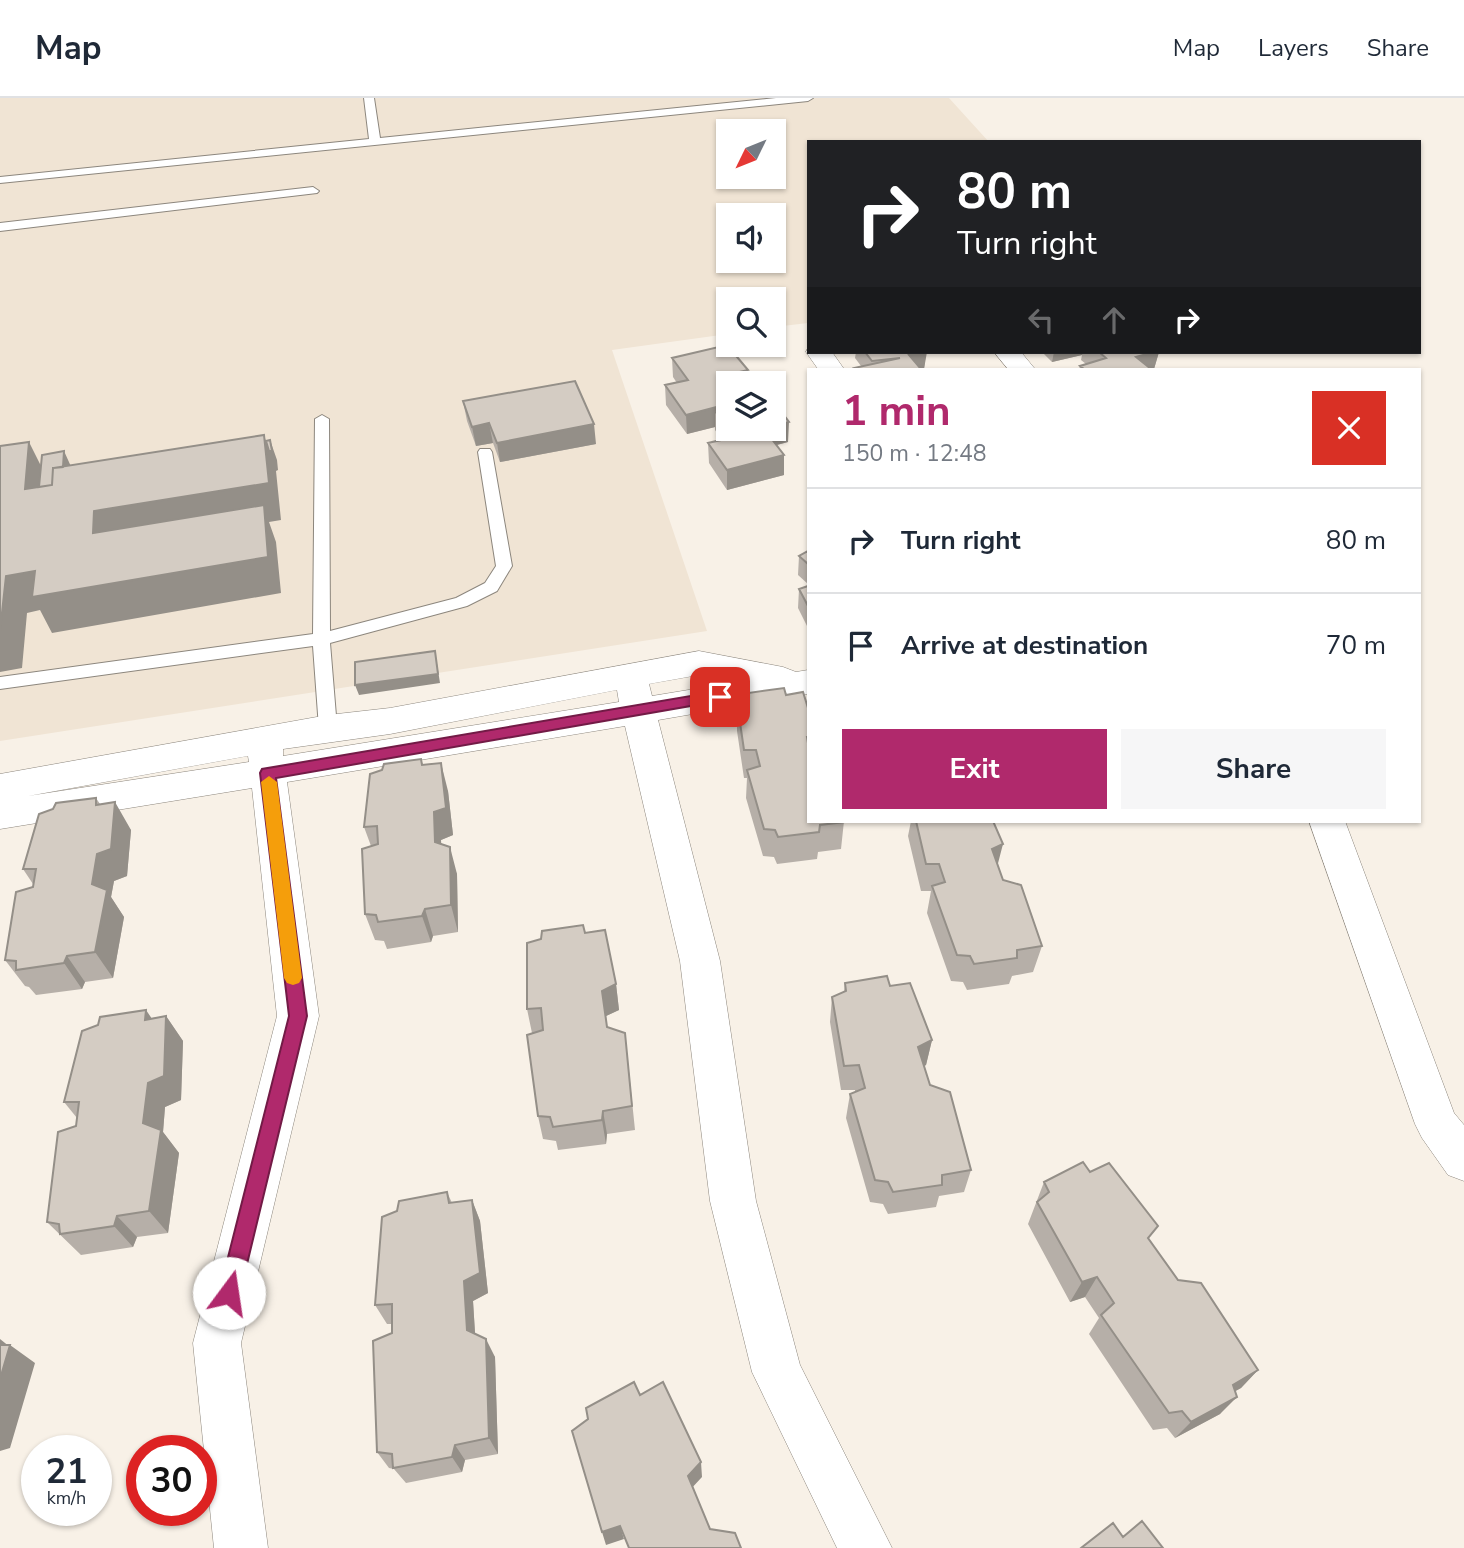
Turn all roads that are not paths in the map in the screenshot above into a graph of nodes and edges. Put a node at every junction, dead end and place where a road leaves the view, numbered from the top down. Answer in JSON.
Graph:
{"nodes":[{"id":1,"x":369,"y":98,"type":"edge"},
{"id":2,"x":808,"y":98,"type":"edge"},
{"id":3,"x":374,"y":142,"type":"junction"},
{"id":4,"x":0,"y":180,"type":"edge"},
{"id":5,"x":313,"y":191,"type":"dead end"},
{"id":6,"x":0,"y":227,"type":"edge"},
{"id":7,"x":1009,"y":354,"type":"edge"},
{"id":8,"x":1021,"y":368,"type":"edge"},
{"id":9,"x":322,"y":419,"type":"dead end"},
{"id":10,"x":485,"y":452,"type":"dead end"},
{"id":11,"x":321,"y":639,"type":"junction"},
{"id":12,"x":0,"y":682,"type":"edge"},
{"id":13,"x":805,"y":682,"type":"edge"},
{"id":14,"x":634,"y":693,"type":"junction"},
{"id":15,"x":328,"y":728,"type":"junction"},
{"id":16,"x":266,"y":757,"type":"junction"},
{"id":17,"x":0,"y":788,"type":"edge"},
{"id":18,"x":0,"y":815,"type":"edge"},
{"id":19,"x":1328,"y":823,"type":"edge"},
{"id":20,"x":1464,"y":1160,"type":"edge"},
{"id":21,"x":241,"y":1548,"type":"edge"},
{"id":22,"x":865,"y":1548,"type":"edge"}],
"edges":[{"from":1,"to":3,"type":"lane"},
{"from":2,"to":3,"type":"lane"},
{"from":3,"to":4,"type":"lane"},
{"from":5,"to":6,"type":"lane"},
{"from":7,"to":8,"type":"street"},
{"from":9,"to":11,"type":"lane"},
{"from":10,"to":11,"type":"lane"},
{"from":11,"to":12,"type":"lane"},
{"from":11,"to":15,"type":"lane"},
{"from":13,"to":14,"type":"street"},
{"from":14,"to":15,"type":"street"},
{"from":14,"to":16,"type":"street"},
{"from":14,"to":22,"type":"street"},
{"from":15,"to":16,"type":"street"},
{"from":16,"to":17,"type":"street"},
{"from":16,"to":18,"type":"street"},
{"from":16,"to":21,"type":"street"},
{"from":19,"to":20,"type":"street"}]}
